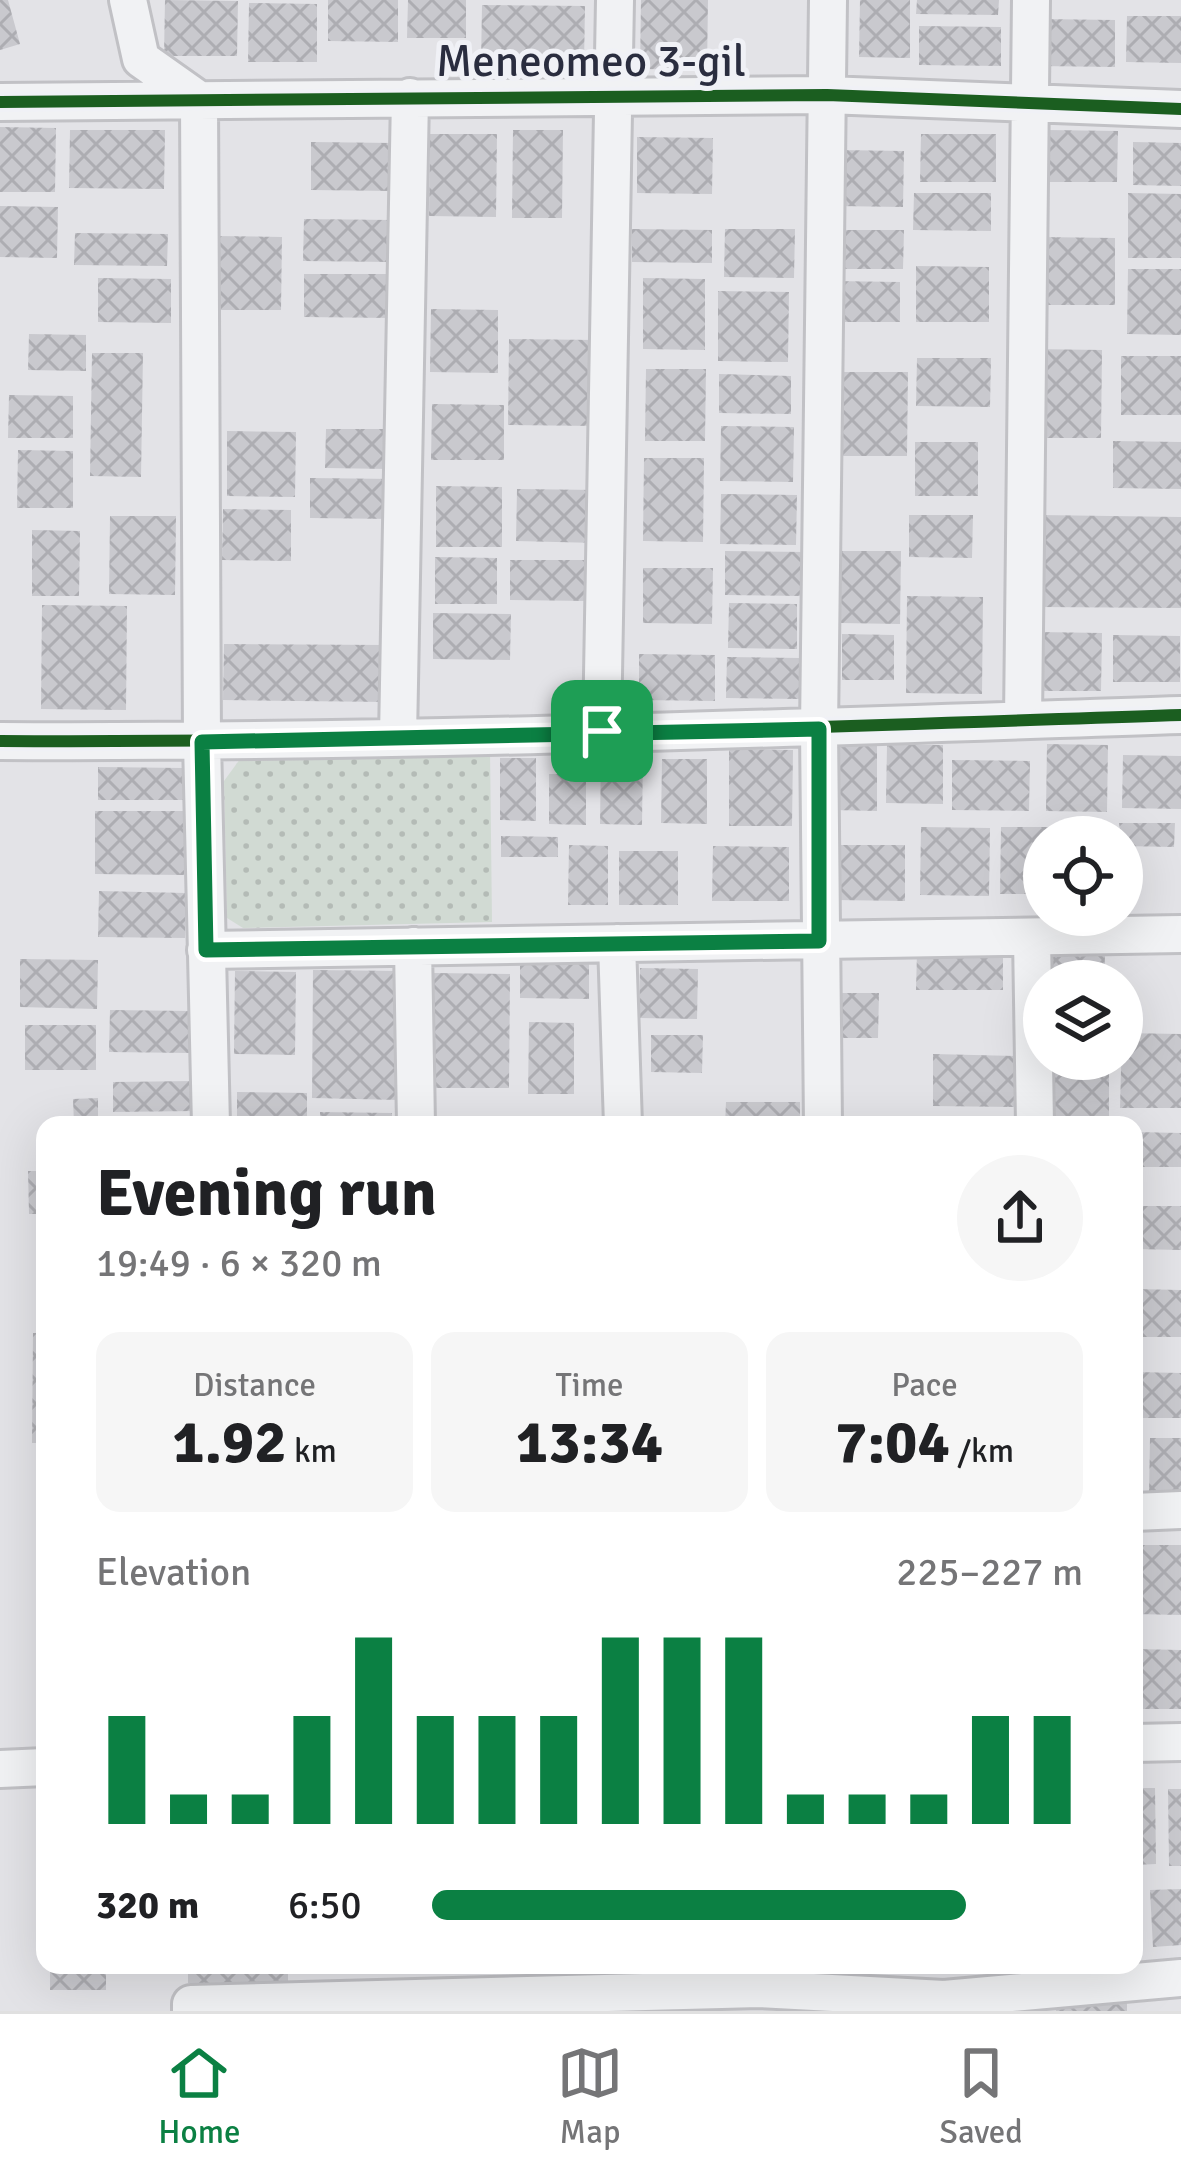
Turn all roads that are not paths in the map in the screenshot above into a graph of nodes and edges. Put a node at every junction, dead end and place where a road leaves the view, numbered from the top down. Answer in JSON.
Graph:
{"nodes":[{"id":1,"x":128,"y":0,"type":"edge"},
{"id":2,"x":614,"y":0,"type":"edge"},
{"id":3,"x":828,"y":0,"type":"edge"},
{"id":4,"x":1031,"y":0,"type":"edge"},
{"id":5,"x":827,"y":95,"type":"junction"},
{"id":6,"x":410,"y":97,"type":"junction"},
{"id":7,"x":613,"y":97,"type":"junction"},
{"id":8,"x":199,"y":100,"type":"junction"},
{"id":9,"x":0,"y":102,"type":"edge"},
{"id":10,"x":1030,"y":105,"type":"junction"},
{"id":11,"x":1181,"y":109,"type":"edge"},
{"id":12,"x":1181,"y":716,"type":"edge"},
{"id":13,"x":1023,"y":720,"type":"junction"},
{"id":14,"x":819,"y":729,"type":"junction"},
{"id":15,"x":602,"y":731,"type":"junction"},
{"id":16,"x":398,"y":737,"type":"junction"},
{"id":17,"x":0,"y":741,"type":"edge"},
{"id":18,"x":202,"y":742,"type":"junction"},
{"id":19,"x":1181,"y":934,"type":"edge"},
{"id":20,"x":1032,"y":937,"type":"junction"},
{"id":21,"x":819,"y":941,"type":"junction"},
{"id":22,"x":617,"y":944,"type":"junction"},
{"id":23,"x":412,"y":946,"type":"junction"},
{"id":24,"x":206,"y":950,"type":"junction"},
{"id":25,"x":212,"y":1116,"type":"edge"},
{"id":26,"x":416,"y":1116,"type":"edge"},
{"id":27,"x":623,"y":1116,"type":"edge"},
{"id":28,"x":823,"y":1116,"type":"edge"},
{"id":29,"x":1035,"y":1116,"type":"edge"},
{"id":30,"x":1181,"y":1510,"type":"edge"},
{"id":31,"x":1143,"y":1512,"type":"edge"},
{"id":32,"x":1181,"y":1742,"type":"edge"},
{"id":33,"x":1143,"y":1743,"type":"edge"},
{"id":34,"x":36,"y":1766,"type":"edge"},
{"id":35,"x":0,"y":1768,"type":"edge"},
{"id":36,"x":1181,"y":1978,"type":"edge"},
{"id":37,"x":306,"y":1983,"type":"edge"},
{"id":38,"x":944,"y":1992,"type":"edge"},
{"id":39,"x":1143,"y":1995,"type":"edge"},
{"id":40,"x":759,"y":2000,"type":"edge"},
{"id":41,"x":548,"y":2003,"type":"edge"},
{"id":42,"x":370,"y":2005,"type":"edge"},
{"id":43,"x":191,"y":2011,"type":"edge"}],
"edges":[{"from":1,"to":8,"type":"street"},
{"from":2,"to":7,"type":"street","name":"Meneomeo 3-gil"},
{"from":3,"to":5,"type":"street"},
{"from":4,"to":10,"type":"street"},
{"from":5,"to":7,"type":"street","name":"Meneomeo 3-gil"},
{"from":5,"to":10,"type":"street","name":"Meneomeo 3-gil"},
{"from":5,"to":14,"type":"street"},
{"from":6,"to":7,"type":"street","name":"Meneomeo 3-gil"},
{"from":6,"to":8,"type":"street","name":"Meneomeo 3-gil"},
{"from":6,"to":16,"type":"street","name":"Meneomeo 3-gil"},
{"from":7,"to":15,"type":"street","name":"Meneomeo 3-gil"},
{"from":8,"to":9,"type":"street","name":"Meneomeo 3-gil"},
{"from":8,"to":18,"type":"street"},
{"from":10,"to":11,"type":"street","name":"Meneomeo 3-gil"},
{"from":10,"to":13,"type":"street"},
{"from":12,"to":13,"type":"street"},
{"from":13,"to":14,"type":"street"},
{"from":14,"to":15,"type":"street"},
{"from":14,"to":21,"type":"street"},
{"from":15,"to":16,"type":"street"},
{"from":16,"to":18,"type":"street"},
{"from":17,"to":18,"type":"street"},
{"from":18,"to":24,"type":"street"},
{"from":19,"to":20,"type":"street"},
{"from":20,"to":21,"type":"street"},
{"from":20,"to":29,"type":"street"},
{"from":21,"to":22,"type":"street"},
{"from":21,"to":28,"type":"street"},
{"from":22,"to":23,"type":"street"},
{"from":22,"to":27,"type":"street"},
{"from":23,"to":24,"type":"street"},
{"from":23,"to":26,"type":"street"},
{"from":24,"to":25,"type":"street"},
{"from":30,"to":31,"type":"street"},
{"from":32,"to":33,"type":"street"},
{"from":34,"to":35,"type":"street"},
{"from":36,"to":39,"type":"street"},
{"from":37,"to":42,"type":"street"},
{"from":37,"to":43,"type":"street"},
{"from":38,"to":39,"type":"street"},
{"from":38,"to":40,"type":"street"},
{"from":40,"to":41,"type":"street"},
{"from":41,"to":42,"type":"street"}]}
